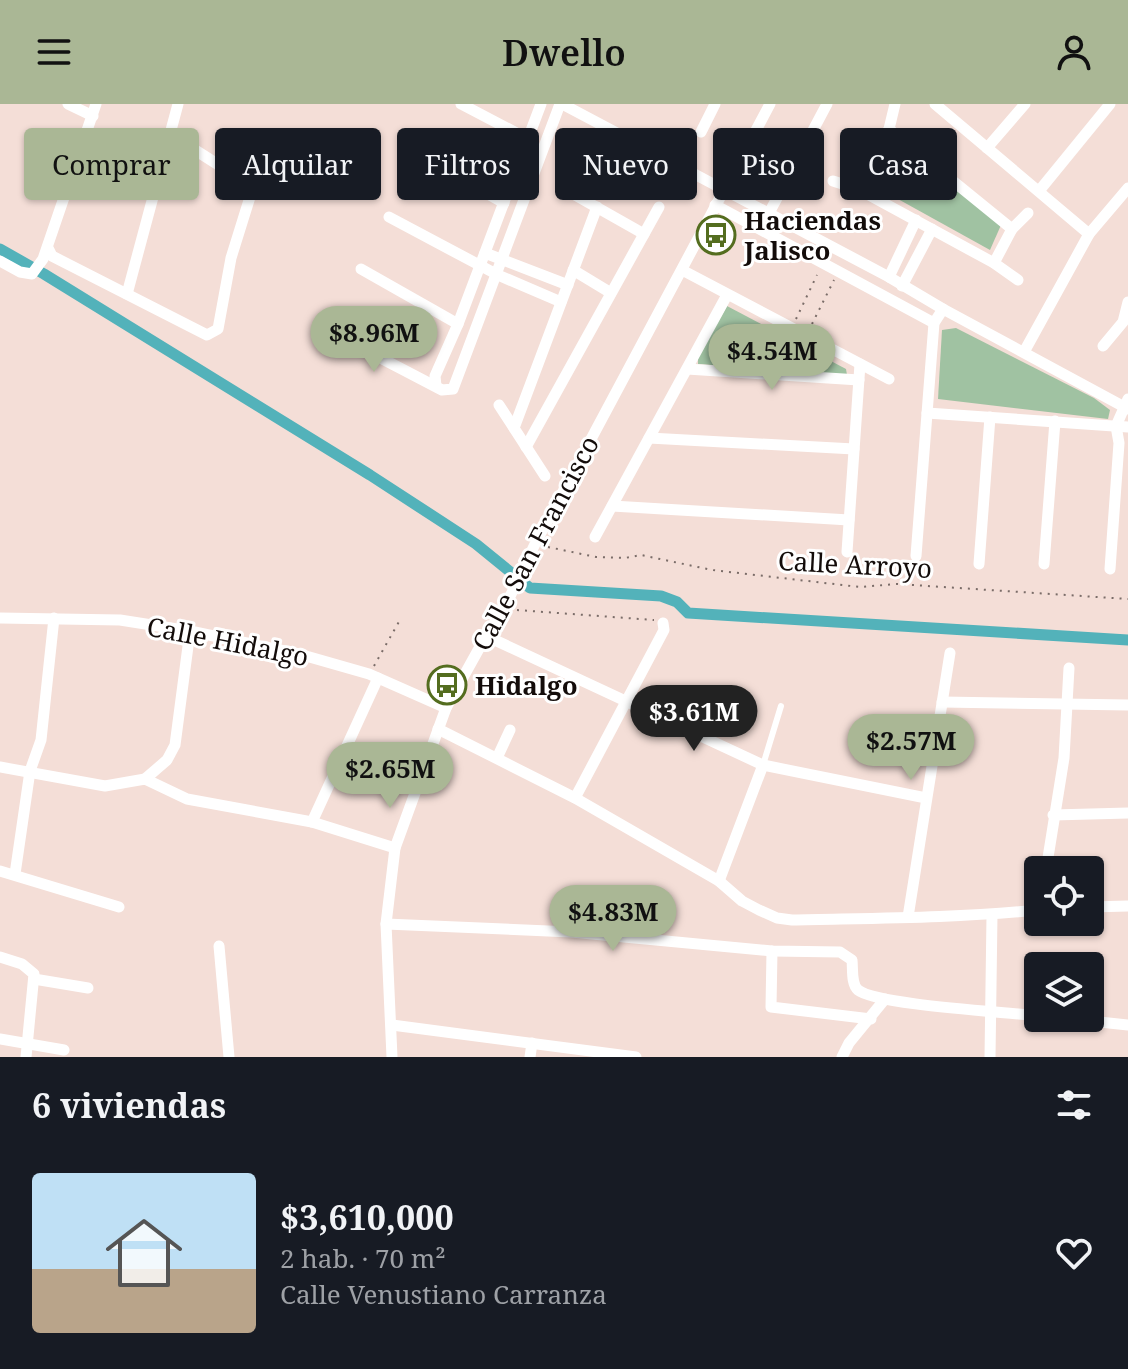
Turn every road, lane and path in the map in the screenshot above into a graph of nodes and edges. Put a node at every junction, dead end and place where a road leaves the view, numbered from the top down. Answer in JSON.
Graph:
{"nodes":[{"id":1,"x":68,"y":104,"type":"edge"},
{"id":2,"x":178,"y":104,"type":"edge"},
{"id":3,"x":461,"y":104,"type":"edge"},
{"id":4,"x":541,"y":104,"type":"edge"},
{"id":5,"x":561,"y":104,"type":"edge"},
{"id":6,"x":715,"y":104,"type":"edge"},
{"id":7,"x":770,"y":104,"type":"edge"},
{"id":8,"x":827,"y":104,"type":"edge"},
{"id":9,"x":895,"y":104,"type":"edge"},
{"id":10,"x":1025,"y":104,"type":"edge"},
{"id":11,"x":1110,"y":104,"type":"edge"},
{"id":12,"x":938,"y":105,"type":"edge"},
{"id":13,"x":95,"y":110,"type":"edge"},
{"id":14,"x":172,"y":128,"type":"edge"},
{"id":15,"x":507,"y":128,"type":"edge"},
{"id":16,"x":532,"y":128,"type":"edge"},
{"id":17,"x":757,"y":128,"type":"edge"},
{"id":18,"x":889,"y":128,"type":"edge"},
{"id":19,"x":701,"y":132,"type":"dead end"},
{"id":20,"x":987,"y":148,"type":"junction"},
{"id":21,"x":833,"y":181,"type":"dead end"},
{"id":22,"x":840,"y":183,"type":"edge"},
{"id":23,"x":957,"y":184,"type":"edge"},
{"id":24,"x":713,"y":185,"type":"edge"},
{"id":25,"x":1128,"y":188,"type":"edge"},
{"id":26,"x":1039,"y":191,"type":"junction"},
{"id":27,"x":152,"y":200,"type":"edge"},
{"id":28,"x":249,"y":200,"type":"edge"},
{"id":29,"x":499,"y":200,"type":"edge"},
{"id":30,"x":505,"y":200,"type":"edge"},
{"id":31,"x":584,"y":200,"type":"edge"},
{"id":32,"x":718,"y":200,"type":"edge"},
{"id":33,"x":741,"y":200,"type":"edge"},
{"id":34,"x":879,"y":200,"type":"edge"},
{"id":35,"x":504,"y":203,"type":"junction"},
{"id":36,"x":715,"y":205,"type":"junction"},
{"id":37,"x":597,"y":207,"type":"junction"},
{"id":38,"x":659,"y":207,"type":"dead end"},
{"id":39,"x":1028,"y":213,"type":"dead end"},
{"id":40,"x":768,"y":215,"type":"junction"},
{"id":41,"x":389,"y":217,"type":"dead end"},
{"id":42,"x":916,"y":220,"type":"junction"},
{"id":43,"x":932,"y":229,"type":"junction"},
{"id":44,"x":1012,"y":229,"type":"junction"},
{"id":45,"x":644,"y":234,"type":"junction"},
{"id":46,"x":1089,"y":234,"type":"junction"},
{"id":47,"x":46,"y":254,"type":"junction"},
{"id":48,"x":483,"y":259,"type":"junction"},
{"id":49,"x":0,"y":261,"type":"edge"},
{"id":50,"x":503,"y":261,"type":"junction"},
{"id":51,"x":823,"y":263,"type":"junction"},
{"id":52,"x":994,"y":263,"type":"junction"},
{"id":53,"x":361,"y":269,"type":"dead end"},
{"id":54,"x":573,"y":270,"type":"junction"},
{"id":55,"x":682,"y":270,"type":"junction"},
{"id":56,"x":839,"y":271,"type":"junction"},
{"id":57,"x":498,"y":275,"type":"junction"},
{"id":58,"x":889,"y":277,"type":"junction"},
{"id":59,"x":1018,"y":280,"type":"dead end"},
{"id":60,"x":568,"y":285,"type":"junction"},
{"id":61,"x":902,"y":286,"type":"junction"},
{"id":62,"x":611,"y":293,"type":"junction"},
{"id":63,"x":127,"y":294,"type":"junction"},
{"id":64,"x":727,"y":295,"type":"junction"},
{"id":65,"x":561,"y":302,"type":"junction"},
{"id":66,"x":1128,"y":302,"type":"edge"},
{"id":67,"x":943,"y":309,"type":"junction"},
{"id":68,"x":934,"y":323,"type":"junction"},
{"id":69,"x":1125,"y":323,"type":"edge"},
{"id":70,"x":458,"y":324,"type":"junction"},
{"id":71,"x":791,"y":328,"type":"junction"},
{"id":72,"x":329,"y":331,"type":"dead end"},
{"id":73,"x":806,"y":336,"type":"junction"},
{"id":74,"x":1103,"y":346,"type":"dead end"},
{"id":75,"x":1024,"y":352,"type":"junction"},
{"id":76,"x":860,"y":364,"type":"junction"},
{"id":77,"x":687,"y":369,"type":"junction"},
{"id":78,"x":889,"y":379,"type":"dead end"},
{"id":79,"x":859,"y":380,"type":"junction"},
{"id":80,"x":436,"y":386,"type":"junction"},
{"id":81,"x":499,"y":405,"type":"dead end"},
{"id":82,"x":1127,"y":405,"type":"edge"},
{"id":83,"x":927,"y":413,"type":"junction"},
{"id":84,"x":990,"y":417,"type":"junction"},
{"id":85,"x":1055,"y":421,"type":"junction"},
{"id":86,"x":514,"y":428,"type":"junction"},
{"id":87,"x":1124,"y":428,"type":"edge"},
{"id":88,"x":649,"y":438,"type":"junction"},
{"id":89,"x":526,"y":447,"type":"junction"},
{"id":90,"x":854,"y":449,"type":"junction"},
{"id":91,"x":545,"y":476,"type":"dead end"},
{"id":92,"x":612,"y":506,"type":"junction"},
{"id":93,"x":849,"y":520,"type":"junction"},
{"id":94,"x":595,"y":537,"type":"dead end"},
{"id":95,"x":535,"y":544,"type":"junction"},
{"id":96,"x":847,"y":552,"type":"dead end"},
{"id":97,"x":916,"y":556,"type":"dead end"},
{"id":98,"x":979,"y":564,"type":"dead end"},
{"id":99,"x":1044,"y":564,"type":"dead end"},
{"id":100,"x":1110,"y":569,"type":"dead end"},
{"id":101,"x":1128,"y":599,"type":"edge"},
{"id":102,"x":504,"y":609,"type":"junction"},
{"id":103,"x":0,"y":618,"type":"edge"},
{"id":104,"x":54,"y":618,"type":"junction"},
{"id":105,"x":401,"y":618,"type":"dead end"},
{"id":106,"x":663,"y":623,"type":"joint"},
{"id":107,"x":190,"y":631,"type":"junction"},
{"id":108,"x":486,"y":636,"type":"junction"},
{"id":109,"x":950,"y":653,"type":"dead end"},
{"id":110,"x":1069,"y":668,"type":"dead end"},
{"id":111,"x":374,"y":676,"type":"junction"},
{"id":112,"x":626,"y":702,"type":"junction"},
{"id":113,"x":942,"y":702,"type":"junction"},
{"id":114,"x":1066,"y":705,"type":"junction"},
{"id":115,"x":1128,"y":705,"type":"edge"},
{"id":116,"x":781,"y":706,"type":"dead end"},
{"id":117,"x":446,"y":708,"type":"junction"},
{"id":118,"x":438,"y":729,"type":"junction"},
{"id":119,"x":510,"y":730,"type":"dead end"},
{"id":120,"x":497,"y":758,"type":"junction"},
{"id":121,"x":763,"y":765,"type":"junction"},
{"id":122,"x":0,"y":767,"type":"edge"},
{"id":123,"x":30,"y":771,"type":"junction"},
{"id":124,"x":145,"y":779,"type":"junction"},
{"id":125,"x":575,"y":798,"type":"junction"},
{"id":126,"x":926,"y":798,"type":"junction"},
{"id":127,"x":1128,"y":813,"type":"edge"},
{"id":128,"x":1053,"y":815,"type":"junction"},
{"id":129,"x":312,"y":822,"type":"junction"},
{"id":130,"x":395,"y":848,"type":"junction"},
{"id":131,"x":1048,"y":856,"type":"edge"},
{"id":132,"x":0,"y":871,"type":"edge"},
{"id":133,"x":15,"y":874,"type":"junction"},
{"id":134,"x":719,"y":881,"type":"junction"},
{"id":135,"x":1128,"y":906,"type":"edge"},
{"id":136,"x":119,"y":907,"type":"dead end"},
{"id":137,"x":1104,"y":907,"type":"edge"},
{"id":138,"x":1024,"y":912,"type":"edge"},
{"id":139,"x":992,"y":915,"type":"junction"},
{"id":140,"x":908,"y":917,"type":"junction"},
{"id":141,"x":386,"y":924,"type":"junction"},
{"id":142,"x":219,"y":946,"type":"dead end"},
{"id":143,"x":772,"y":951,"type":"junction"},
{"id":144,"x":0,"y":957,"type":"edge"},
{"id":145,"x":34,"y":976,"type":"junction"},
{"id":146,"x":88,"y":988,"type":"dead end"},
{"id":147,"x":885,"y":999,"type":"junction"},
{"id":148,"x":990,"y":1011,"type":"junction"},
{"id":149,"x":1024,"y":1015,"type":"edge"},
{"id":150,"x":871,"y":1019,"type":"junction"},
{"id":151,"x":1104,"y":1022,"type":"edge"},
{"id":152,"x":392,"y":1025,"type":"junction"},
{"id":153,"x":1128,"y":1025,"type":"edge"},
{"id":154,"x":0,"y":1039,"type":"edge"},
{"id":155,"x":532,"y":1043,"type":"junction"},
{"id":156,"x":28,"y":1044,"type":"junction"},
{"id":157,"x":64,"y":1050,"type":"dead end"},
{"id":158,"x":26,"y":1057,"type":"edge"},
{"id":159,"x":229,"y":1057,"type":"edge"},
{"id":160,"x":392,"y":1057,"type":"edge"},
{"id":161,"x":530,"y":1057,"type":"edge"},
{"id":162,"x":636,"y":1057,"type":"edge"},
{"id":163,"x":842,"y":1057,"type":"edge"},
{"id":164,"x":990,"y":1057,"type":"edge"}],
"edges":[{"from":1,"to":13,"type":"street"},
{"from":2,"to":14,"type":"street"},
{"from":3,"to":15,"type":"street"},
{"from":4,"to":16,"type":"street"},
{"from":5,"to":24,"type":"street"},
{"from":5,"to":50,"type":"street"},
{"from":6,"to":19,"type":"street"},
{"from":7,"to":17,"type":"street","name":"Calle San Francisco"},
{"from":8,"to":40,"type":"street"},
{"from":9,"to":18,"type":"street"},
{"from":10,"to":20,"type":"street"},
{"from":11,"to":26,"type":"street"},
{"from":12,"to":20,"type":"street"},
{"from":13,"to":47,"type":"street"},
{"from":20,"to":26,"type":"street"},
{"from":21,"to":22,"type":"street"},
{"from":23,"to":44,"type":"street"},
{"from":25,"to":46,"type":"street"},
{"from":26,"to":46,"type":"street"},
{"from":27,"to":63,"type":"street"},
{"from":28,"to":63,"type":"street"},
{"from":29,"to":35,"type":"street"},
{"from":30,"to":35,"type":"street"},
{"from":31,"to":37,"type":"street"},
{"from":32,"to":36,"type":"street","name":"Calle San Francisco"},
{"from":33,"to":40,"type":"street"},
{"from":34,"to":42,"type":"street"},
{"from":35,"to":48,"type":"street"},
{"from":36,"to":51,"type":"street"},
{"from":36,"to":55,"type":"street","name":"Calle San Francisco"},
{"from":37,"to":45,"type":"street"},
{"from":37,"to":54,"type":"street"},
{"from":38,"to":45,"type":"street"},
{"from":39,"to":44,"type":"street"},
{"from":40,"to":58,"type":"street"},
{"from":41,"to":48,"type":"street"},
{"from":42,"to":43,"type":"street"},
{"from":42,"to":58,"type":"street"},
{"from":43,"to":52,"type":"street"},
{"from":43,"to":61,"type":"street"},
{"from":44,"to":52,"type":"street"},
{"from":45,"to":62,"type":"street"},
{"from":46,"to":75,"type":"street"},
{"from":47,"to":49,"type":"street"},
{"from":47,"to":63,"type":"street"},
{"from":48,"to":50,"type":"street"},
{"from":48,"to":57,"type":"street"},
{"from":48,"to":70,"type":"street"},
{"from":50,"to":57,"type":"street"},
{"from":50,"to":60,"type":"street"},
{"from":51,"to":56,"type":"street"},
{"from":51,"to":71,"type":"path"},
{"from":52,"to":59,"type":"street"},
{"from":53,"to":70,"type":"street"},
{"from":54,"to":60,"type":"street"},
{"from":54,"to":62,"type":"street"},
{"from":55,"to":64,"type":"street"},
{"from":55,"to":95,"type":"street","name":"Calle San Francisco"},
{"from":56,"to":68,"type":"street"},
{"from":56,"to":73,"type":"path"},
{"from":57,"to":65,"type":"street"},
{"from":57,"to":80,"type":"street"},
{"from":58,"to":61,"type":"street"},
{"from":60,"to":65,"type":"street"},
{"from":61,"to":67,"type":"street"},
{"from":62,"to":89,"type":"street"},
{"from":64,"to":71,"type":"street"},
{"from":64,"to":77,"type":"street"},
{"from":65,"to":86,"type":"street"},
{"from":66,"to":69,"type":"street"},
{"from":67,"to":68,"type":"street"},
{"from":67,"to":75,"type":"street"},
{"from":68,"to":83,"type":"street"},
{"from":69,"to":74,"type":"street"},
{"from":70,"to":80,"type":"street"},
{"from":71,"to":73,"type":"street"},
{"from":72,"to":80,"type":"street"},
{"from":73,"to":76,"type":"street"},
{"from":75,"to":82,"type":"street"},
{"from":76,"to":78,"type":"street"},
{"from":76,"to":79,"type":"street"},
{"from":77,"to":79,"type":"street"},
{"from":77,"to":88,"type":"street"},
{"from":79,"to":90,"type":"street"},
{"from":81,"to":86,"type":"street"},
{"from":82,"to":87,"type":"street"},
{"from":83,"to":84,"type":"street"},
{"from":83,"to":97,"type":"street"},
{"from":84,"to":85,"type":"street"},
{"from":84,"to":98,"type":"street"},
{"from":85,"to":87,"type":"street"},
{"from":85,"to":99,"type":"street"},
{"from":86,"to":89,"type":"street"},
{"from":87,"to":100,"type":"street"},
{"from":88,"to":90,"type":"street"},
{"from":88,"to":92,"type":"street"},
{"from":89,"to":91,"type":"street"},
{"from":90,"to":93,"type":"street"},
{"from":92,"to":93,"type":"street"},
{"from":92,"to":94,"type":"street"},
{"from":93,"to":96,"type":"street"},
{"from":95,"to":101,"type":"path","name":"Calle Arroyo"},
{"from":95,"to":102,"type":"street","name":"Calle San Francisco"},
{"from":102,"to":106,"type":"path"},
{"from":102,"to":108,"type":"street","name":"Calle San Francisco"},
{"from":103,"to":104,"type":"street","name":"Calle Hidalgo"},
{"from":104,"to":107,"type":"street","name":"Calle Hidalgo"},
{"from":104,"to":123,"type":"street"},
{"from":105,"to":111,"type":"path"},
{"from":106,"to":112,"type":"street"},
{"from":107,"to":111,"type":"street","name":"Calle Hidalgo"},
{"from":107,"to":124,"type":"street"},
{"from":108,"to":112,"type":"street"},
{"from":108,"to":117,"type":"street","name":"Calle San Francisco"},
{"from":109,"to":113,"type":"street"},
{"from":110,"to":114,"type":"street"},
{"from":111,"to":117,"type":"street","name":"Calle Hidalgo"},
{"from":111,"to":129,"type":"street"},
{"from":112,"to":121,"type":"street"},
{"from":112,"to":125,"type":"street"},
{"from":113,"to":114,"type":"street"},
{"from":113,"to":126,"type":"street"},
{"from":114,"to":115,"type":"street"},
{"from":114,"to":128,"type":"street"},
{"from":116,"to":121,"type":"lane"},
{"from":117,"to":118,"type":"street","name":"Calle San Francisco"},
{"from":118,"to":120,"type":"street"},
{"from":118,"to":130,"type":"street","name":"Calle San Francisco"},
{"from":119,"to":120,"type":"street"},
{"from":120,"to":125,"type":"street"},
{"from":121,"to":126,"type":"street"},
{"from":121,"to":134,"type":"street"},
{"from":122,"to":123,"type":"street"},
{"from":123,"to":124,"type":"street"},
{"from":123,"to":133,"type":"street"},
{"from":124,"to":129,"type":"street"},
{"from":125,"to":134,"type":"street"},
{"from":126,"to":140,"type":"street"},
{"from":127,"to":128,"type":"street"},
{"from":128,"to":131,"type":"street"},
{"from":129,"to":130,"type":"street"},
{"from":130,"to":141,"type":"street","name":"Calle San Francisco"},
{"from":132,"to":133,"type":"street"},
{"from":133,"to":136,"type":"street"},
{"from":134,"to":140,"type":"street"},
{"from":135,"to":137,"type":"street"},
{"from":138,"to":139,"type":"street"},
{"from":139,"to":140,"type":"street"},
{"from":139,"to":148,"type":"street"},
{"from":141,"to":143,"type":"street"},
{"from":141,"to":152,"type":"street","name":"Calle San Francisco"},
{"from":142,"to":159,"type":"street"},
{"from":143,"to":147,"type":"street"},
{"from":143,"to":150,"type":"street"},
{"from":144,"to":145,"type":"street"},
{"from":145,"to":146,"type":"street"},
{"from":145,"to":156,"type":"street"},
{"from":147,"to":148,"type":"street"},
{"from":147,"to":150,"type":"street"},
{"from":148,"to":149,"type":"street"},
{"from":148,"to":164,"type":"street"},
{"from":150,"to":163,"type":"street"},
{"from":151,"to":153,"type":"street"},
{"from":152,"to":155,"type":"street"},
{"from":152,"to":160,"type":"street","name":"Calle San Francisco"},
{"from":154,"to":156,"type":"street"},
{"from":155,"to":161,"type":"street"},
{"from":155,"to":162,"type":"street"},
{"from":156,"to":157,"type":"street"},
{"from":156,"to":158,"type":"street"}]}
